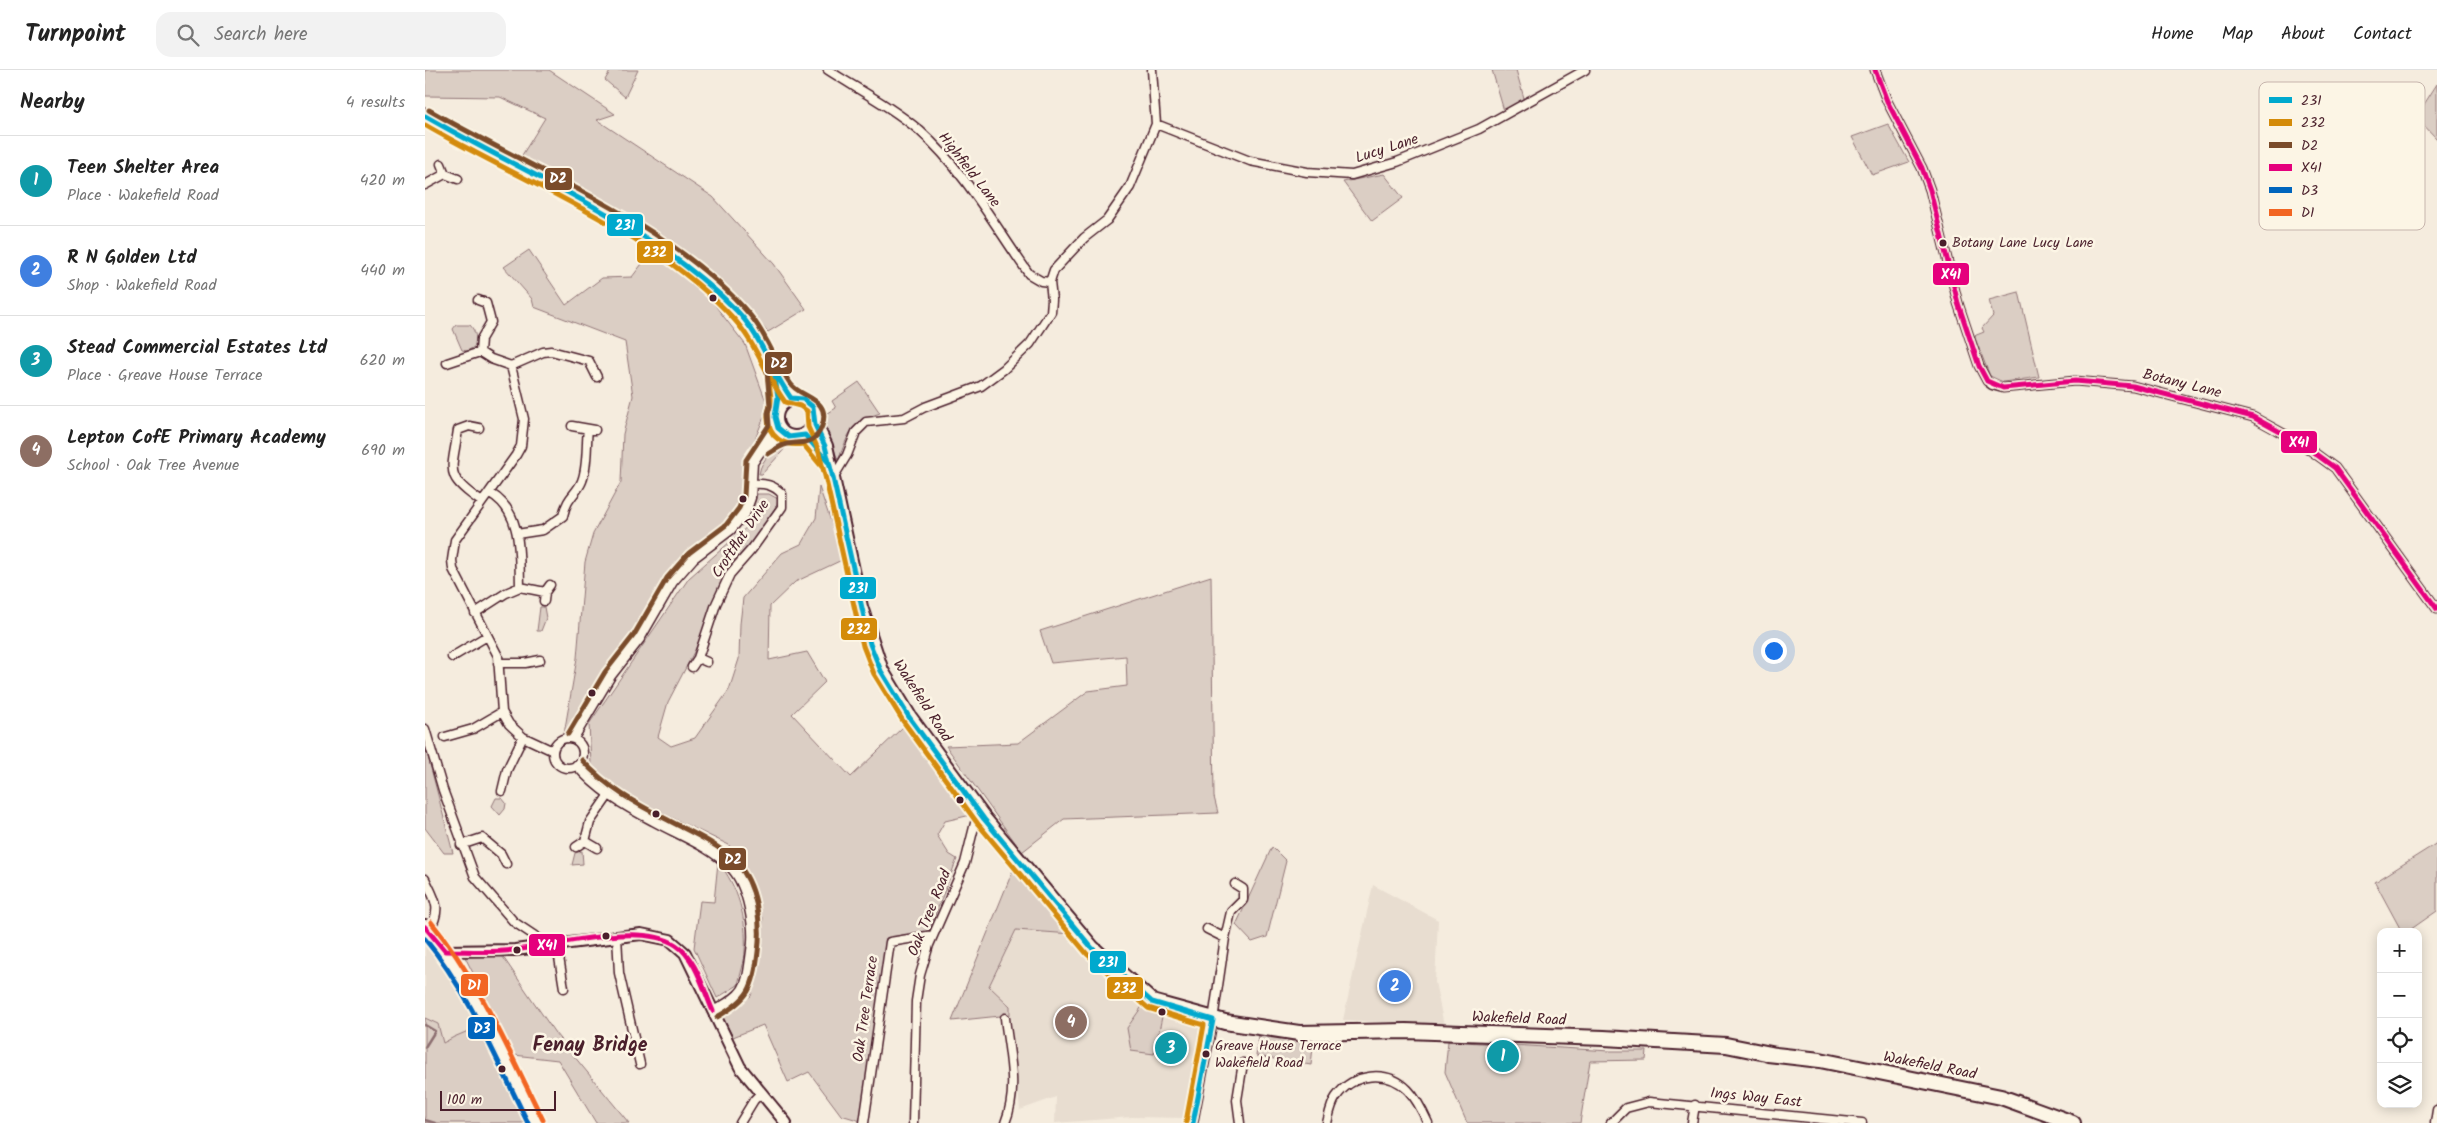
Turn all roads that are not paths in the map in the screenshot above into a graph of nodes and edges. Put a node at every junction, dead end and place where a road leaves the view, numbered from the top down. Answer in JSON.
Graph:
{"nodes":[{"id":1,"x":828,"y":70,"type":"edge"},
{"id":2,"x":1152,"y":70,"type":"edge"},
{"id":3,"x":1585,"y":70,"type":"edge"},
{"id":4,"x":1875,"y":70,"type":"edge"},
{"id":5,"x":425,"y":116,"type":"edge"},
{"id":6,"x":1156,"y":124,"type":"junction"},
{"id":7,"x":441,"y":164,"type":"dead end"},
{"id":8,"x":445,"y":174,"type":"junction"},
{"id":9,"x":458,"y":179,"type":"dead end"},
{"id":10,"x":425,"y":185,"type":"edge"},
{"id":11,"x":1050,"y":282,"type":"junction"},
{"id":12,"x":478,"y":300,"type":"dead end"},
{"id":13,"x":480,"y":352,"type":"junction"},
{"id":14,"x":447,"y":363,"type":"dead end"},
{"id":15,"x":511,"y":366,"type":"junction"},
{"id":16,"x":774,"y":370,"type":"junction"},
{"id":17,"x":597,"y":376,"type":"dead end"},
{"id":18,"x":791,"y":398,"type":"junction"},
{"id":19,"x":778,"y":407,"type":"junction"},
{"id":20,"x":571,"y":426,"type":"dead end"},
{"id":21,"x":479,"y":428,"type":"dead end"},
{"id":22,"x":810,"y":430,"type":"junction"},
{"id":23,"x":781,"y":432,"type":"junction"},
{"id":24,"x":764,"y":446,"type":"junction"},
{"id":25,"x":833,"y":478,"type":"junction"},
{"id":26,"x":752,"y":484,"type":"junction"},
{"id":27,"x":490,"y":493,"type":"junction"},
{"id":28,"x":482,"y":502,"type":"junction"},
{"id":29,"x":517,"y":534,"type":"junction"},
{"id":30,"x":520,"y":587,"type":"junction"},
{"id":31,"x":544,"y":601,"type":"dead end"},
{"id":32,"x":2437,"y":608,"type":"edge"},
{"id":33,"x":475,"y":613,"type":"junction"},
{"id":34,"x":487,"y":636,"type":"junction"},
{"id":35,"x":452,"y":657,"type":"dead end"},
{"id":36,"x":698,"y":658,"type":"junction"},
{"id":37,"x":541,"y":660,"type":"dead end"},
{"id":38,"x":707,"y":662,"type":"dead end"},
{"id":39,"x":498,"y":663,"type":"junction"},
{"id":40,"x":692,"y":667,"type":"dead end"},
{"id":41,"x":502,"y":712,"type":"junction"},
{"id":42,"x":425,"y":729,"type":"edge"},
{"id":43,"x":445,"y":737,"type":"dead end"},
{"id":44,"x":523,"y":737,"type":"junction"},
{"id":45,"x":574,"y":738,"type":"junction"},
{"id":46,"x":553,"y":750,"type":"junction"},
{"id":47,"x":576,"y":766,"type":"junction"},
{"id":48,"x":501,"y":791,"type":"dead end"},
{"id":49,"x":608,"y":796,"type":"junction"},
{"id":50,"x":979,"y":807,"type":"junction"},
{"id":51,"x":585,"y":841,"type":"junction"},
{"id":52,"x":461,"y":845,"type":"junction"},
{"id":53,"x":576,"y":847,"type":"dead end"},
{"id":54,"x":507,"y":848,"type":"dead end"},
{"id":55,"x":597,"y":848,"type":"dead end"},
{"id":56,"x":501,"y":854,"type":"junction"},
{"id":57,"x":506,"y":864,"type":"dead end"},
{"id":58,"x":425,"y":879,"type":"edge"},
{"id":59,"x":1235,"y":884,"type":"dead end"},
{"id":60,"x":427,"y":929,"type":"edge"},
{"id":61,"x":1207,"y":929,"type":"dead end"},
{"id":62,"x":933,"y":935,"type":"junction"},
{"id":63,"x":617,"y":936,"type":"junction"},
{"id":64,"x":1225,"y":938,"type":"junction"},
{"id":65,"x":553,"y":946,"type":"junction"},
{"id":66,"x":445,"y":951,"type":"junction"},
{"id":67,"x":564,"y":988,"type":"dead end"},
{"id":68,"x":713,"y":1011,"type":"junction"},
{"id":69,"x":1005,"y":1018,"type":"dead end"},
{"id":70,"x":1219,"y":1021,"type":"junction"},
{"id":71,"x":1243,"y":1063,"type":"dead end"},
{"id":72,"x":640,"y":1064,"type":"dead end"},
{"id":73,"x":761,"y":1093,"type":"junction"},
{"id":74,"x":1695,"y":1105,"type":"junction"},
{"id":75,"x":2437,"y":1110,"type":"edge"},
{"id":76,"x":1825,"y":1121,"type":"edge"},
{"id":77,"x":1611,"y":1122,"type":"edge"},
{"id":78,"x":536,"y":1123,"type":"edge"},
{"id":79,"x":740,"y":1123,"type":"edge"},
{"id":80,"x":786,"y":1123,"type":"edge"},
{"id":81,"x":864,"y":1123,"type":"edge"},
{"id":82,"x":913,"y":1123,"type":"edge"},
{"id":83,"x":1005,"y":1123,"type":"edge"},
{"id":84,"x":1193,"y":1123,"type":"edge"},
{"id":85,"x":1240,"y":1123,"type":"edge"},
{"id":86,"x":1327,"y":1123,"type":"edge"},
{"id":87,"x":1429,"y":1123,"type":"edge"},
{"id":88,"x":1692,"y":1123,"type":"edge"},
{"id":89,"x":1862,"y":1123,"type":"edge"},
{"id":90,"x":2073,"y":1123,"type":"edge"},
{"id":91,"x":2435,"y":1123,"type":"edge"}],
"edges":[{"from":1,"to":11,"type":"street","name":"Highfield Lane"},
{"from":2,"to":6,"type":"street"},
{"from":3,"to":6,"type":"street","name":"Lucy Lane"},
{"from":4,"to":32,"type":"street","name":"Botany Lane"},
{"from":5,"to":16,"type":"highway"},
{"from":6,"to":11,"type":"street"},
{"from":7,"to":8,"type":"street"},
{"from":8,"to":9,"type":"street"},
{"from":8,"to":10,"type":"street"},
{"from":11,"to":25,"type":"street"},
{"from":12,"to":13,"type":"street"},
{"from":13,"to":14,"type":"street"},
{"from":13,"to":15,"type":"street"},
{"from":15,"to":17,"type":"street"},
{"from":15,"to":27,"type":"street"},
{"from":16,"to":18,"type":"highway"},
{"from":16,"to":19,"type":"highway"},
{"from":18,"to":19,"type":"highway"},
{"from":18,"to":22,"type":"highway","name":"Wakefield Road"},
{"from":19,"to":23,"type":"highway"},
{"from":20,"to":29,"type":"street"},
{"from":21,"to":28,"type":"street"},
{"from":22,"to":23,"type":"highway"},
{"from":22,"to":25,"type":"highway","name":"Wakefield Road"},
{"from":23,"to":24,"type":"street"},
{"from":23,"to":24,"type":"street","name":"Croftflat Drive"},
{"from":24,"to":26,"type":"street","name":"Croftflat Drive"},
{"from":25,"to":50,"type":"highway","name":"Wakefield Road"},
{"from":26,"to":36,"type":"street","name":"Croftflat Drive"},
{"from":26,"to":45,"type":"street","name":"Croftflat Drive"},
{"from":27,"to":28,"type":"street"},
{"from":27,"to":29,"type":"street"},
{"from":28,"to":33,"type":"street"},
{"from":29,"to":30,"type":"street"},
{"from":30,"to":31,"type":"street"},
{"from":30,"to":33,"type":"street"},
{"from":33,"to":34,"type":"street"},
{"from":34,"to":35,"type":"street"},
{"from":34,"to":39,"type":"street"},
{"from":36,"to":38,"type":"street"},
{"from":36,"to":40,"type":"street","name":"Croftflat Drive"},
{"from":37,"to":39,"type":"street"},
{"from":39,"to":41,"type":"street"},
{"from":41,"to":43,"type":"street"},
{"from":41,"to":44,"type":"street"},
{"from":42,"to":52,"type":"street"},
{"from":44,"to":46,"type":"street"},
{"from":44,"to":48,"type":"street"},
{"from":45,"to":46,"type":"street"},
{"from":45,"to":47,"type":"street"},
{"from":46,"to":47,"type":"street"},
{"from":47,"to":49,"type":"street"},
{"from":49,"to":51,"type":"street"},
{"from":49,"to":68,"type":"street"},
{"from":50,"to":62,"type":"street","name":"Oak Tree Road"},
{"from":50,"to":70,"type":"highway","name":"Wakefield Road"},
{"from":51,"to":53,"type":"street"},
{"from":51,"to":55,"type":"street"},
{"from":52,"to":56,"type":"street"},
{"from":52,"to":65,"type":"street"},
{"from":54,"to":56,"type":"street"},
{"from":56,"to":57,"type":"street"},
{"from":58,"to":60,"type":"street"},
{"from":59,"to":64,"type":"street"},
{"from":60,"to":66,"type":"highway"},
{"from":61,"to":64,"type":"street"},
{"from":62,"to":81,"type":"street","name":"Oak Tree Terrace"},
{"from":62,"to":82,"type":"street","name":"Oak Tree Road"},
{"from":63,"to":65,"type":"street"},
{"from":63,"to":68,"type":"street"},
{"from":63,"to":72,"type":"street"},
{"from":64,"to":70,"type":"street"},
{"from":65,"to":66,"type":"street"},
{"from":65,"to":67,"type":"street"},
{"from":66,"to":78,"type":"highway"},
{"from":68,"to":73,"type":"street"},
{"from":69,"to":83,"type":"street"},
{"from":70,"to":84,"type":"street"},
{"from":70,"to":90,"type":"highway","name":"Wakefield Road"},
{"from":71,"to":85,"type":"street"},
{"from":73,"to":79,"type":"street"},
{"from":73,"to":80,"type":"street"},
{"from":74,"to":76,"type":"street","name":"Ings Way East"},
{"from":74,"to":77,"type":"street"},
{"from":74,"to":88,"type":"street","name":"Ings Way East"},
{"from":75,"to":91,"type":"street"},
{"from":76,"to":89,"type":"street","name":"Ings Way East"},
{"from":86,"to":87,"type":"street"}]}
